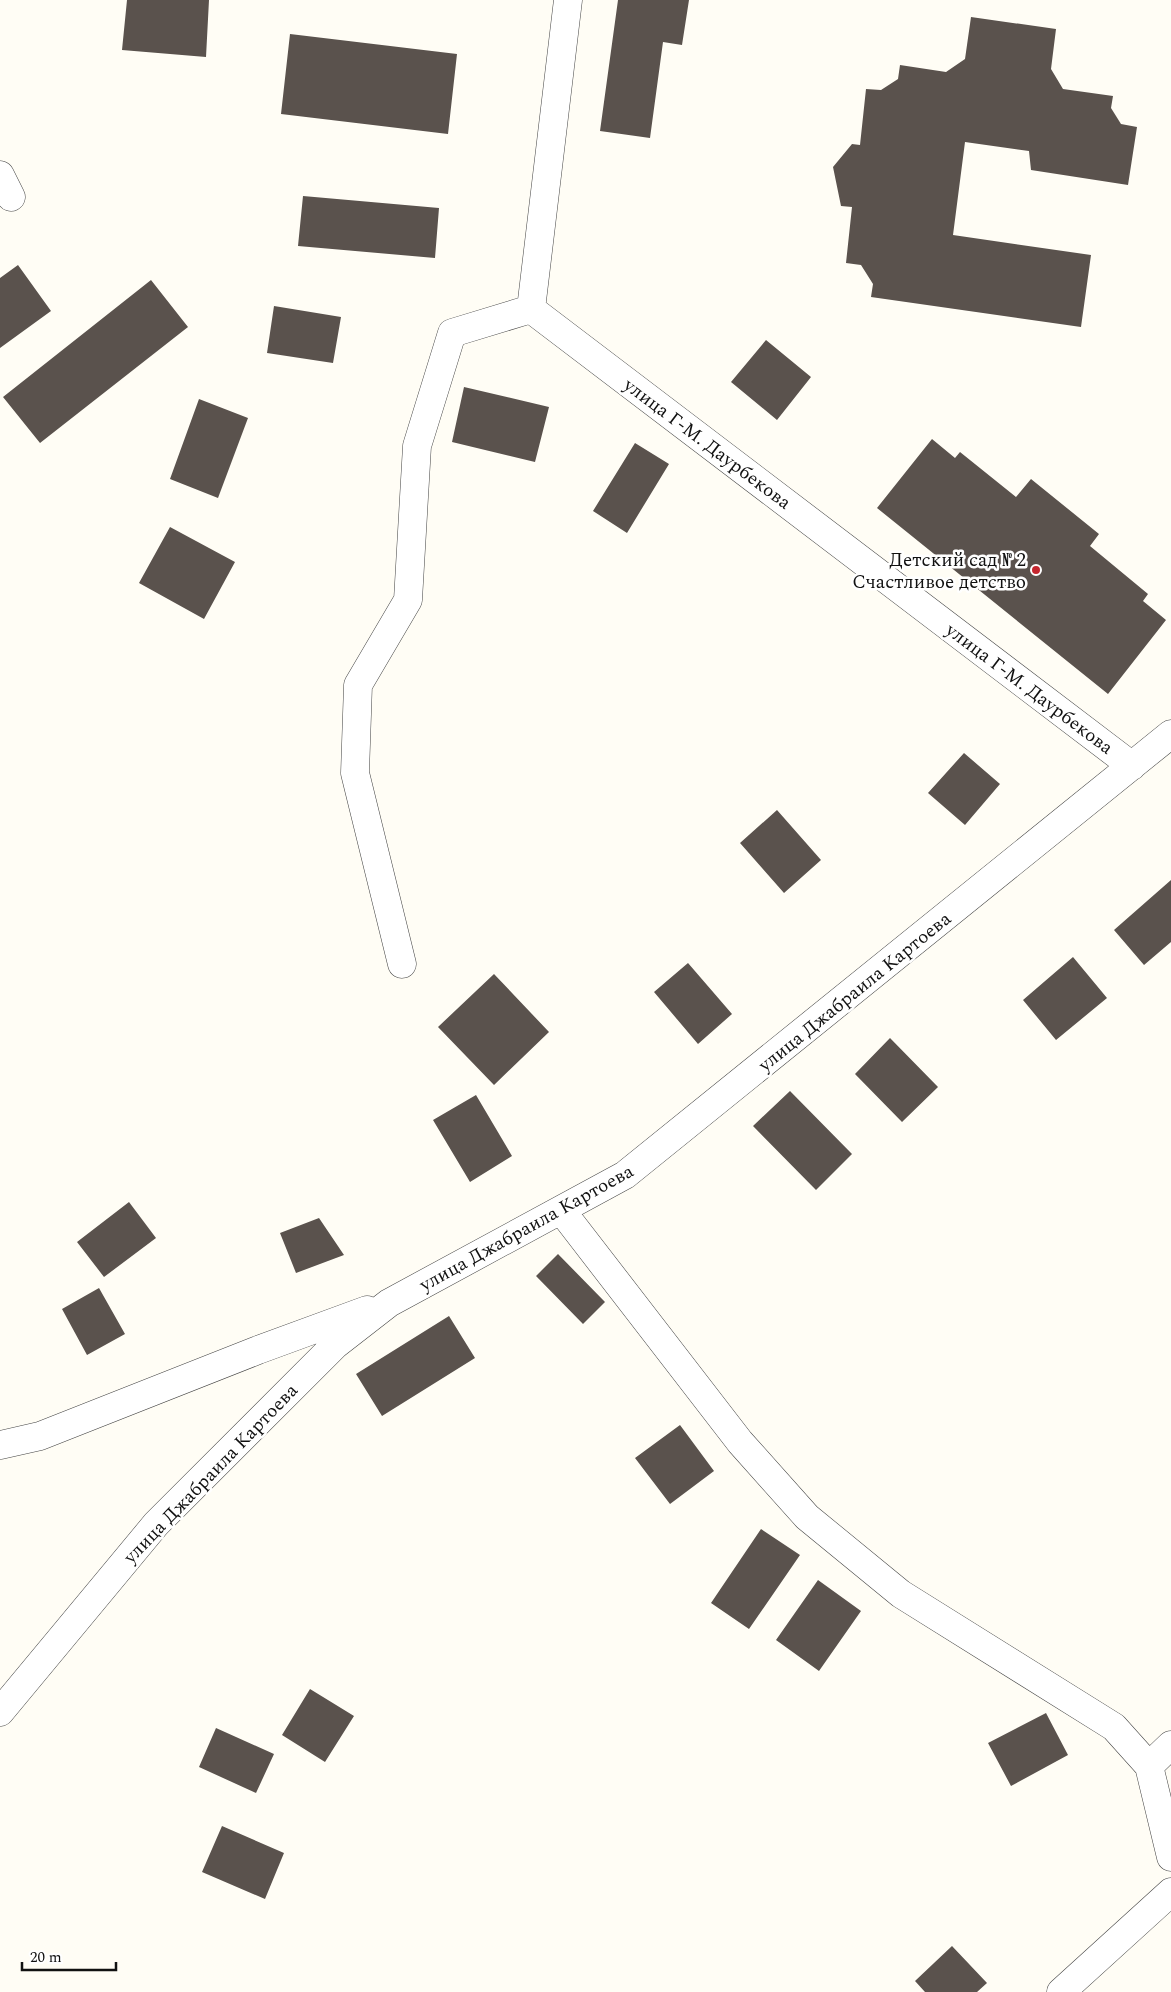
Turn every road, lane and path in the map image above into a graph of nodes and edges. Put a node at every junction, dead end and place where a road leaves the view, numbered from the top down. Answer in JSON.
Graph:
{"nodes":[{"id":1,"x":568,"y":0,"type":"edge"},
{"id":2,"x":531,"y":308,"type":"junction"},
{"id":3,"x":1171,"y":734,"type":"edge"},
{"id":4,"x":1132,"y":766,"type":"junction"},
{"id":5,"x":402,"y":964,"type":"dead end"},
{"id":6,"x":561,"y":1210,"type":"junction"},
{"id":7,"x":388,"y":1303,"type":"junction"},
{"id":8,"x":0,"y":1445,"type":"edge"},
{"id":9,"x":0,"y":1712,"type":"edge"},
{"id":10,"x":1171,"y":1745,"type":"edge"},
{"id":11,"x":1150,"y":1766,"type":"junction"},
{"id":12,"x":1171,"y":1857,"type":"edge"},
{"id":13,"x":1171,"y":1892,"type":"edge"},
{"id":14,"x":1061,"y":1992,"type":"edge"}],
"edges":[{"from":1,"to":2,"type":"street"},
{"from":2,"to":4,"type":"street","name":"улица Г-М. Даурбекова"},
{"from":2,"to":5,"type":"street"},
{"from":3,"to":4,"type":"street","name":"улица Джабраила Картоева"},
{"from":4,"to":6,"type":"street","name":"улица Джабраила Картоева"},
{"from":6,"to":7,"type":"street","name":"улица Джабраила Картоева"},
{"from":6,"to":11,"type":"street"},
{"from":7,"to":8,"type":"street"},
{"from":7,"to":9,"type":"street","name":"улица Джабраила Картоева"},
{"from":10,"to":11,"type":"street"},
{"from":11,"to":12,"type":"street"},
{"from":13,"to":14,"type":"street"}]}
